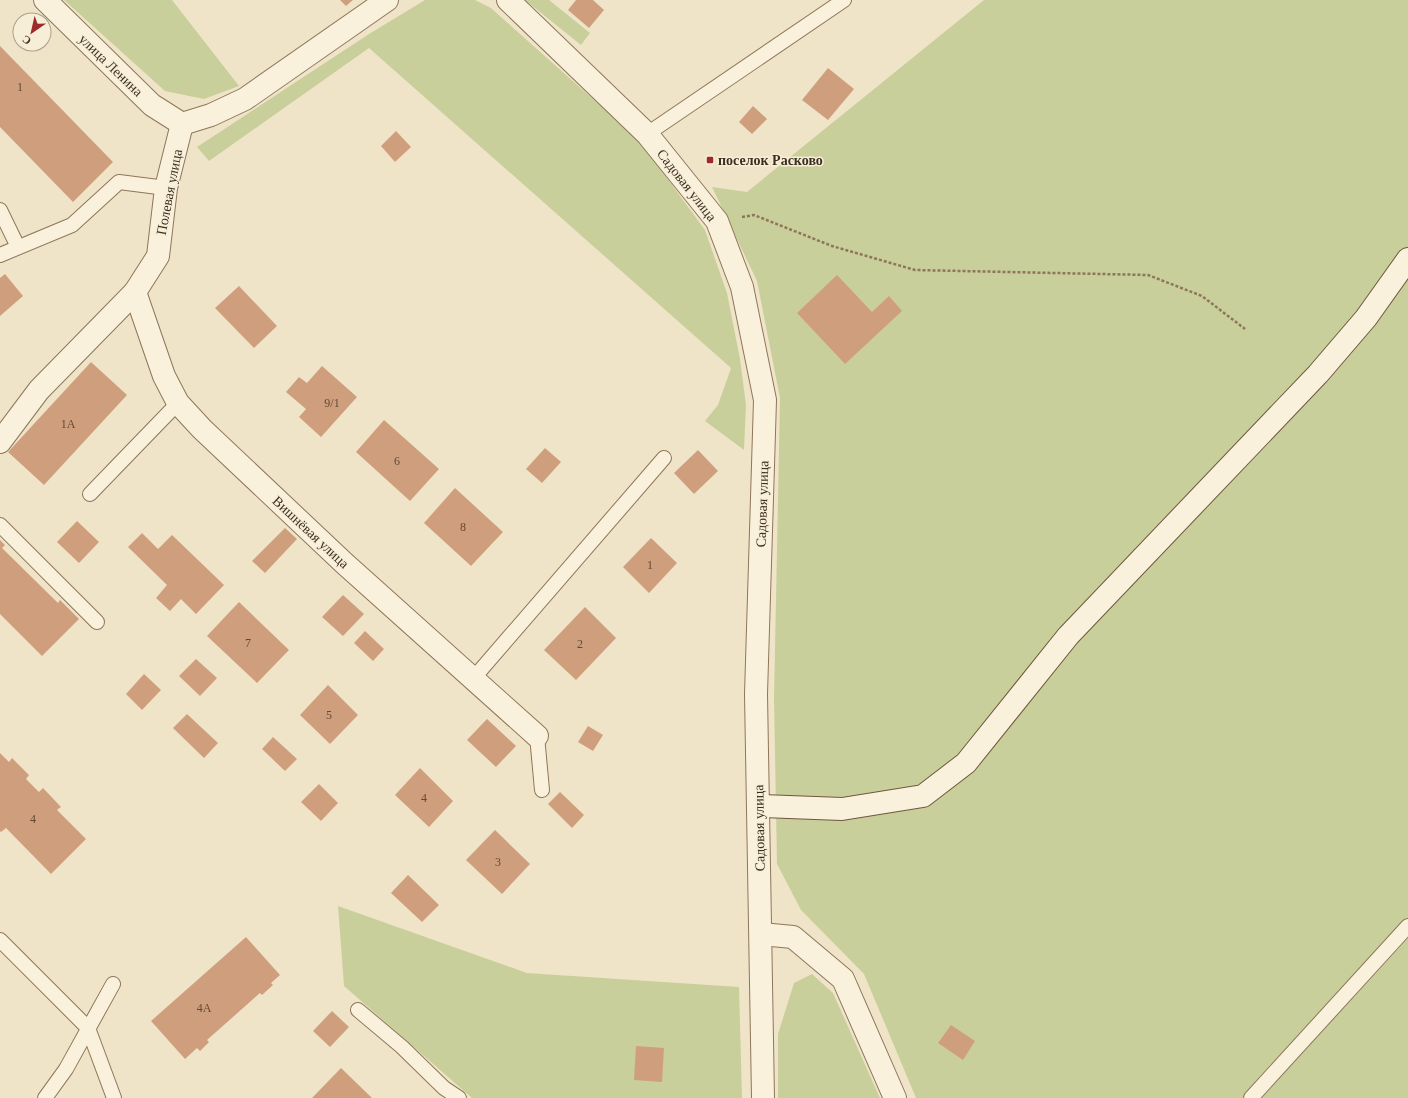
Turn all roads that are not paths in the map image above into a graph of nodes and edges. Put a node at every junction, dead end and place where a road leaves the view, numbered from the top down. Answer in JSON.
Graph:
{"nodes":[{"id":1,"x":45,"y":0,"type":"edge"},
{"id":2,"x":387,"y":0,"type":"edge"},
{"id":3,"x":508,"y":0,"type":"edge"},
{"id":4,"x":844,"y":0,"type":"edge"},
{"id":5,"x":182,"y":124,"type":"junction"},
{"id":6,"x":647,"y":134,"type":"junction"},
{"id":7,"x":166,"y":188,"type":"junction"},
{"id":8,"x":0,"y":210,"type":"edge"},
{"id":9,"x":18,"y":247,"type":"junction"},
{"id":10,"x":0,"y":255,"type":"edge"},
{"id":11,"x":1408,"y":259,"type":"edge"},
{"id":12,"x":135,"y":292,"type":"junction"},
{"id":13,"x":178,"y":402,"type":"junction"},
{"id":14,"x":0,"y":442,"type":"edge"},
{"id":15,"x":664,"y":458,"type":"dead end"},
{"id":16,"x":90,"y":494,"type":"dead end"},
{"id":17,"x":0,"y":525,"type":"edge"},
{"id":18,"x":97,"y":622,"type":"dead end"},
{"id":19,"x":472,"y":680,"type":"junction"},
{"id":20,"x":537,"y":736,"type":"joint"},
{"id":21,"x":542,"y":790,"type":"dead end"},
{"id":22,"x":759,"y":806,"type":"junction"},
{"id":23,"x":1408,"y":926,"type":"edge"},
{"id":24,"x":761,"y":934,"type":"junction"},
{"id":25,"x":0,"y":940,"type":"edge"},
{"id":26,"x":113,"y":984,"type":"dead end"},
{"id":27,"x":358,"y":1010,"type":"dead end"},
{"id":28,"x":88,"y":1028,"type":"junction"},
{"id":29,"x":45,"y":1098,"type":"edge"},
{"id":30,"x":114,"y":1098,"type":"edge"},
{"id":31,"x":459,"y":1098,"type":"edge"},
{"id":32,"x":763,"y":1098,"type":"edge"},
{"id":33,"x":895,"y":1098,"type":"edge"},
{"id":34,"x":1251,"y":1098,"type":"edge"}],
"edges":[{"from":1,"to":5,"type":"street","name":"улица Ленина"},
{"from":2,"to":5,"type":"street"},
{"from":3,"to":6,"type":"street","name":"Садовая улица"},
{"from":4,"to":6,"type":"lane"},
{"from":5,"to":7,"type":"street","name":"Полевая улица"},
{"from":6,"to":22,"type":"street","name":"Садовая улица"},
{"from":7,"to":9,"type":"lane"},
{"from":7,"to":12,"type":"street","name":"Полевая улица"},
{"from":8,"to":9,"type":"lane"},
{"from":9,"to":10,"type":"lane"},
{"from":11,"to":22,"type":"street"},
{"from":12,"to":13,"type":"street","name":"Вишнёвая улица"},
{"from":12,"to":14,"type":"street","name":"Полевая улица"},
{"from":13,"to":16,"type":"lane"},
{"from":13,"to":19,"type":"street","name":"Вишнёвая улица"},
{"from":15,"to":19,"type":"lane"},
{"from":17,"to":18,"type":"lane"},
{"from":19,"to":20,"type":"street","name":"Вишнёвая улица"},
{"from":20,"to":21,"type":"lane"},
{"from":22,"to":24,"type":"street","name":"Садовая улица"},
{"from":23,"to":34,"type":"lane"},
{"from":24,"to":32,"type":"street","name":"Садовая улица"},
{"from":24,"to":33,"type":"street"},
{"from":25,"to":28,"type":"lane"},
{"from":26,"to":28,"type":"lane"},
{"from":27,"to":31,"type":"lane"},
{"from":28,"to":29,"type":"lane"},
{"from":28,"to":30,"type":"lane"}]}
